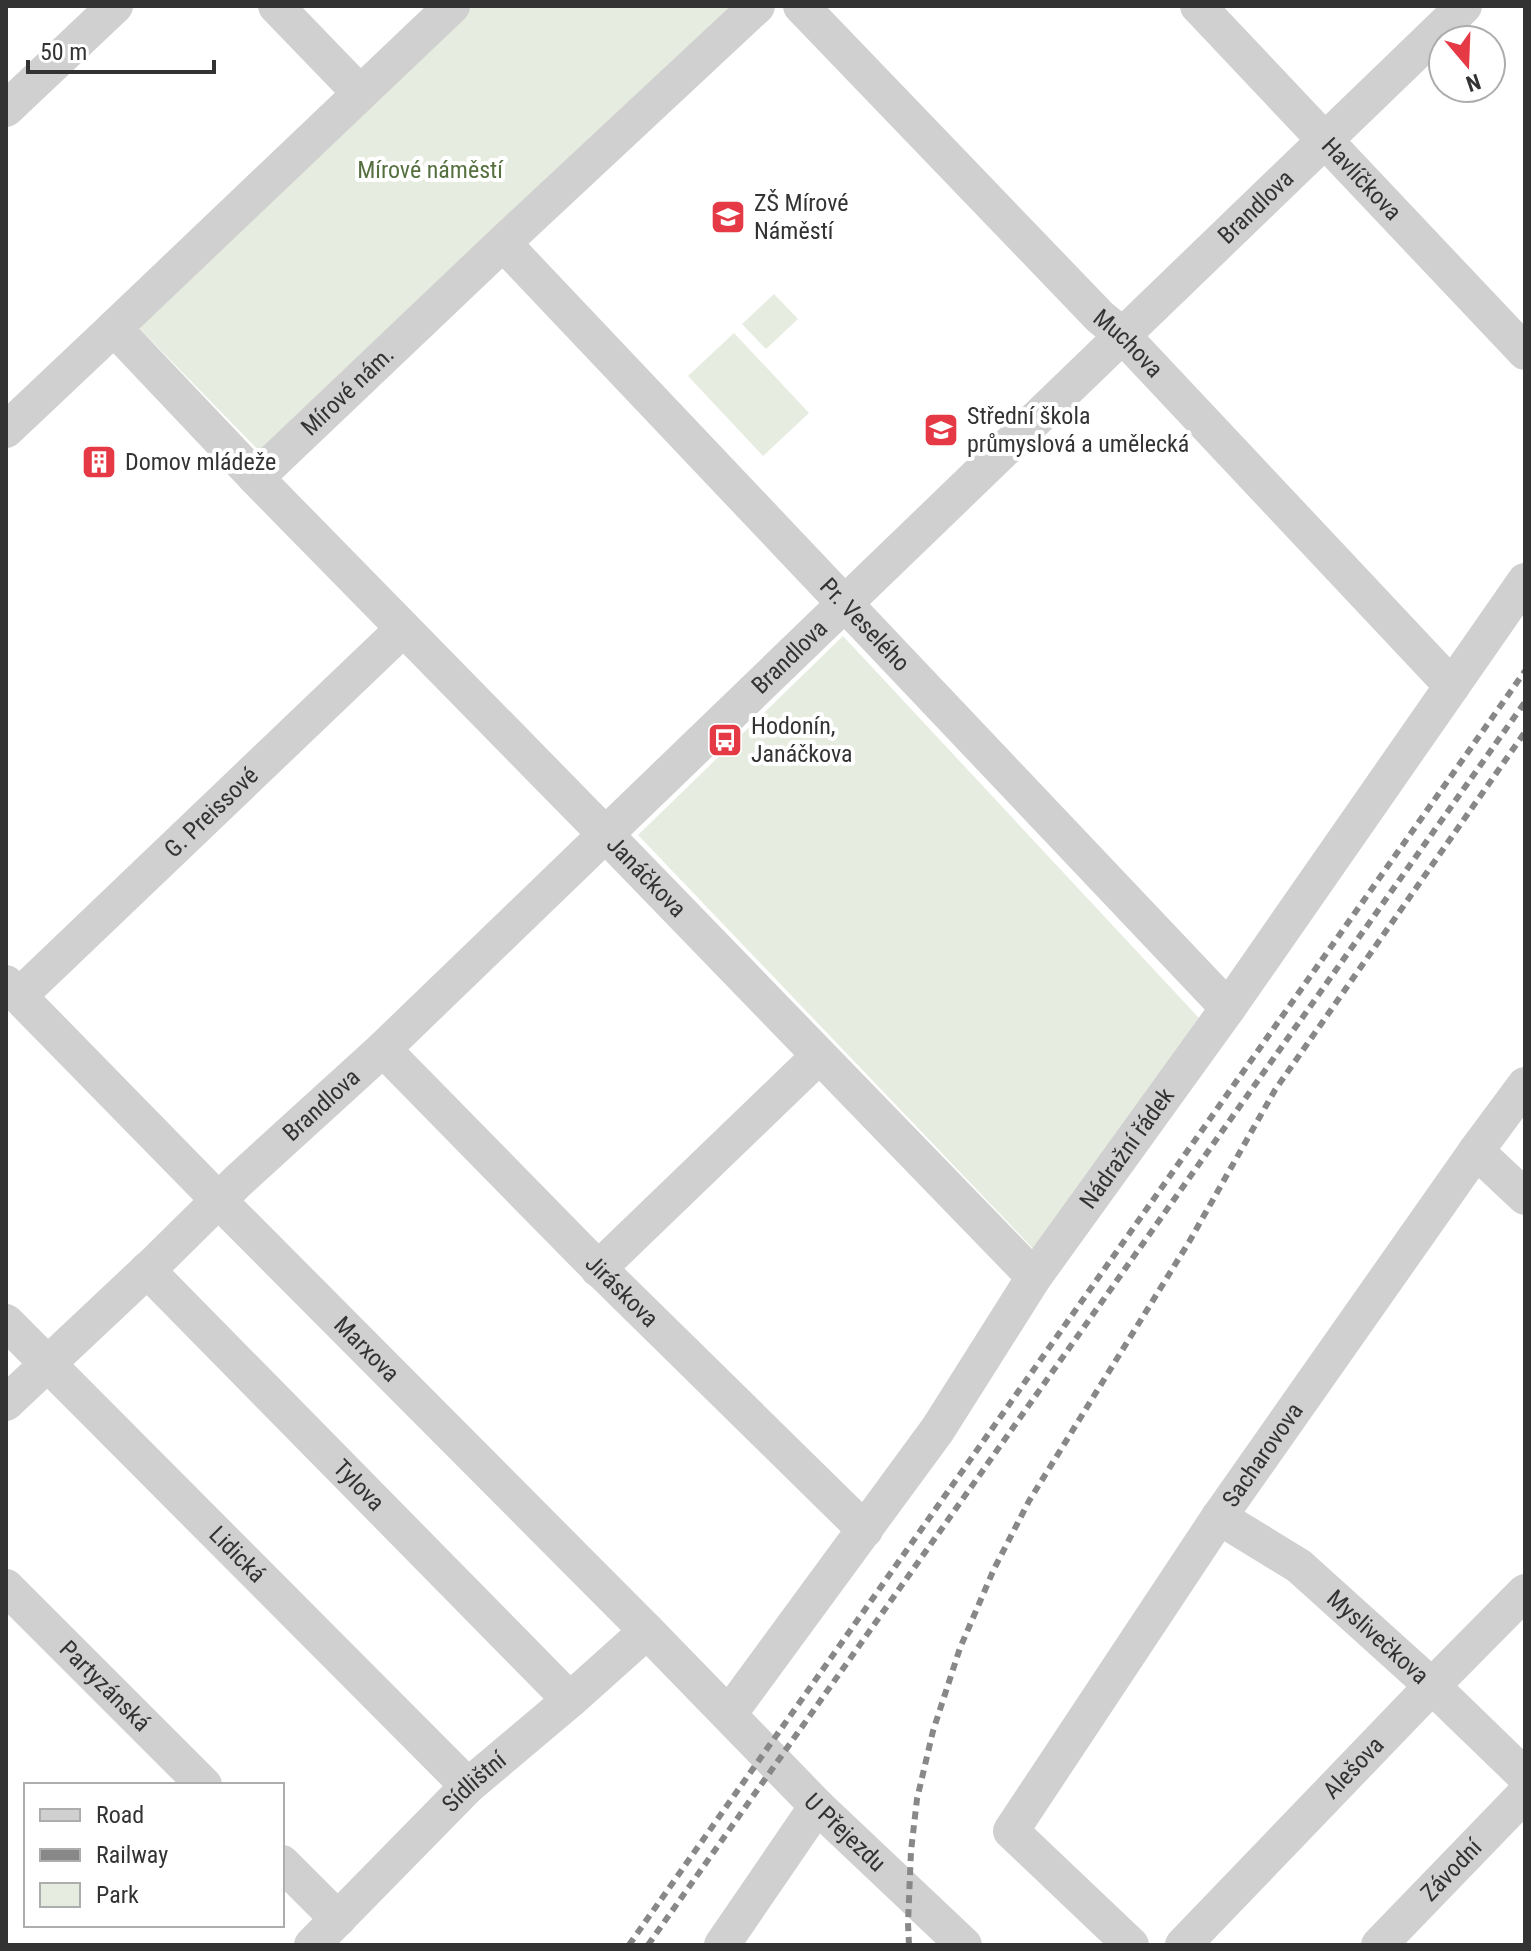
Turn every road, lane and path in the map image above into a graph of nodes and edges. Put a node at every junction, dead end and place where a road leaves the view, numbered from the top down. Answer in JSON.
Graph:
{"nodes":[{"id":1,"x":115,"y":6,"type":"edge"},
{"id":2,"x":276,"y":6,"type":"edge"},
{"id":3,"x":452,"y":6,"type":"edge"},
{"id":4,"x":757,"y":6,"type":"edge"},
{"id":5,"x":801,"y":6,"type":"edge"},
{"id":6,"x":1198,"y":6,"type":"edge"},
{"id":7,"x":1464,"y":6,"type":"edge"},
{"id":8,"x":360,"y":93,"type":"junction"},
{"id":9,"x":6,"y":109,"type":"edge"},
{"id":10,"x":1325,"y":141,"type":"junction"},
{"id":11,"x":503,"y":243,"type":"junction"},
{"id":12,"x":114,"y":328,"type":"junction"},
{"id":13,"x":1122,"y":335,"type":"junction"},
{"id":14,"x":1525,"y":352,"type":"edge"},
{"id":15,"x":6,"y":430,"type":"edge"},
{"id":16,"x":256,"y":478,"type":"junction"},
{"id":17,"x":1525,"y":581,"type":"edge"},
{"id":18,"x":845,"y":604,"type":"junction"},
{"id":19,"x":403,"y":629,"type":"junction"},
{"id":20,"x":1452,"y":686,"type":"junction"},
{"id":21,"x":605,"y":834,"type":"junction"},
{"id":22,"x":13,"y":989,"type":"edge"},
{"id":23,"x":1228,"y":1008,"type":"junction"},
{"id":24,"x":383,"y":1049,"type":"junction"},
{"id":25,"x":819,"y":1056,"type":"junction"},
{"id":26,"x":1525,"y":1085,"type":"edge"},
{"id":27,"x":1476,"y":1151,"type":"junction"},
{"id":28,"x":1525,"y":1197,"type":"edge"},
{"id":29,"x":219,"y":1200,"type":"junction"},
{"id":30,"x":598,"y":1269,"type":"junction"},
{"id":31,"x":147,"y":1270,"type":"junction"},
{"id":32,"x":1034,"y":1277,"type":"junction"},
{"id":33,"x":6,"y":1322,"type":"edge"},
{"id":34,"x":47,"y":1364,"type":"junction"},
{"id":35,"x":6,"y":1403,"type":"edge"},
{"id":36,"x":1219,"y":1517,"type":"junction"},
{"id":37,"x":865,"y":1530,"type":"junction"},
{"id":38,"x":6,"y":1587,"type":"edge"},
{"id":39,"x":1525,"y":1592,"type":"edge"},
{"id":40,"x":647,"y":1631,"type":"junction"},
{"id":41,"x":1432,"y":1686,"type":"junction"},
{"id":42,"x":570,"y":1700,"type":"junction"},
{"id":43,"x":729,"y":1714,"type":"junction"},
{"id":44,"x":1525,"y":1776,"type":"edge"},
{"id":45,"x":202,"y":1783,"type":"edge"},
{"id":46,"x":468,"y":1786,"type":"junction"},
{"id":47,"x":1525,"y":1794,"type":"edge"},
{"id":48,"x":817,"y":1806,"type":"junction"},
{"id":49,"x":284,"y":1865,"type":"edge"},
{"id":50,"x":338,"y":1919,"type":"junction"},
{"id":51,"x":312,"y":1945,"type":"edge"},
{"id":52,"x":722,"y":1945,"type":"edge"},
{"id":53,"x":964,"y":1945,"type":"edge"},
{"id":54,"x":1131,"y":1945,"type":"edge"},
{"id":55,"x":1183,"y":1945,"type":"edge"},
{"id":56,"x":1379,"y":1945,"type":"edge"}],
"edges":[{"from":1,"to":9,"type":"street"},
{"from":2,"to":8,"type":"street"},
{"from":3,"to":8,"type":"street"},
{"from":4,"to":11,"type":"street","name":"Mírové nám."},
{"from":5,"to":13,"type":"street","name":"Muchova"},
{"from":6,"to":10,"type":"street","name":"Havlíčkova"},
{"from":7,"to":10,"type":"street","name":"Brandlova"},
{"from":8,"to":12,"type":"street"},
{"from":10,"to":13,"type":"street","name":"Brandlova"},
{"from":10,"to":14,"type":"street","name":"Havlíčkova"},
{"from":11,"to":16,"type":"street","name":"Mírové nám."},
{"from":11,"to":18,"type":"street","name":"Pr. Veselého"},
{"from":12,"to":15,"type":"street"},
{"from":12,"to":16,"type":"street"},
{"from":13,"to":18,"type":"street","name":"Brandlova"},
{"from":13,"to":20,"type":"street","name":"Muchova"},
{"from":16,"to":19,"type":"street","name":"Janáčkova"},
{"from":17,"to":20,"type":"street","name":"Nádražní řádek"},
{"from":18,"to":21,"type":"street","name":"Brandlova"},
{"from":18,"to":23,"type":"street","name":"Pr. Veselého"},
{"from":19,"to":21,"type":"street","name":"Janáčkova"},
{"from":19,"to":22,"type":"street","name":"G. Preissové"},
{"from":20,"to":23,"type":"street","name":"Nádražní řádek"},
{"from":21,"to":24,"type":"street","name":"Brandlova"},
{"from":21,"to":25,"type":"street","name":"Janáčkova"},
{"from":22,"to":29,"type":"street","name":"Marxova"},
{"from":23,"to":32,"type":"street","name":"Nádražní řádek"},
{"from":24,"to":29,"type":"street","name":"Brandlova"},
{"from":24,"to":30,"type":"street","name":"Jiráskova"},
{"from":25,"to":30,"type":"street"},
{"from":25,"to":32,"type":"street","name":"Janáčkova"},
{"from":26,"to":27,"type":"street","name":"Sacharovova"},
{"from":27,"to":28,"type":"street"},
{"from":27,"to":36,"type":"street","name":"Sacharovova"},
{"from":29,"to":31,"type":"street","name":"Brandlova"},
{"from":29,"to":40,"type":"street","name":"Marxova"},
{"from":30,"to":37,"type":"street","name":"Jiráskova"},
{"from":31,"to":34,"type":"street","name":"Brandlova"},
{"from":31,"to":42,"type":"street","name":"Tylova"},
{"from":32,"to":37,"type":"street","name":"Nádražní řádek"},
{"from":33,"to":34,"type":"street","name":"Lidická"},
{"from":34,"to":35,"type":"street","name":"Brandlova"},
{"from":34,"to":46,"type":"street","name":"Lidická"},
{"from":36,"to":41,"type":"street","name":"Myslivečkova"},
{"from":36,"to":54,"type":"street","name":"Sacharovova"},
{"from":37,"to":43,"type":"street","name":"Nádražní řádek"},
{"from":38,"to":45,"type":"street","name":"Partyzánská"},
{"from":39,"to":41,"type":"street","name":"Alešova"},
{"from":40,"to":42,"type":"street","name":"Sídlištní"},
{"from":40,"to":43,"type":"street","name":"Marxova"},
{"from":41,"to":44,"type":"street","name":"Myslivečkova"},
{"from":41,"to":55,"type":"street","name":"Alešova"},
{"from":42,"to":46,"type":"street","name":"Sídlištní"},
{"from":43,"to":48,"type":"street","name":"U Přejezdu"},
{"from":46,"to":50,"type":"street","name":"Sídlištní"},
{"from":47,"to":56,"type":"street","name":"Závodní"},
{"from":48,"to":52,"type":"street"},
{"from":48,"to":53,"type":"street","name":"U Přejezdu"},
{"from":49,"to":50,"type":"street"},
{"from":50,"to":51,"type":"street","name":"Sídlištní"}]}
